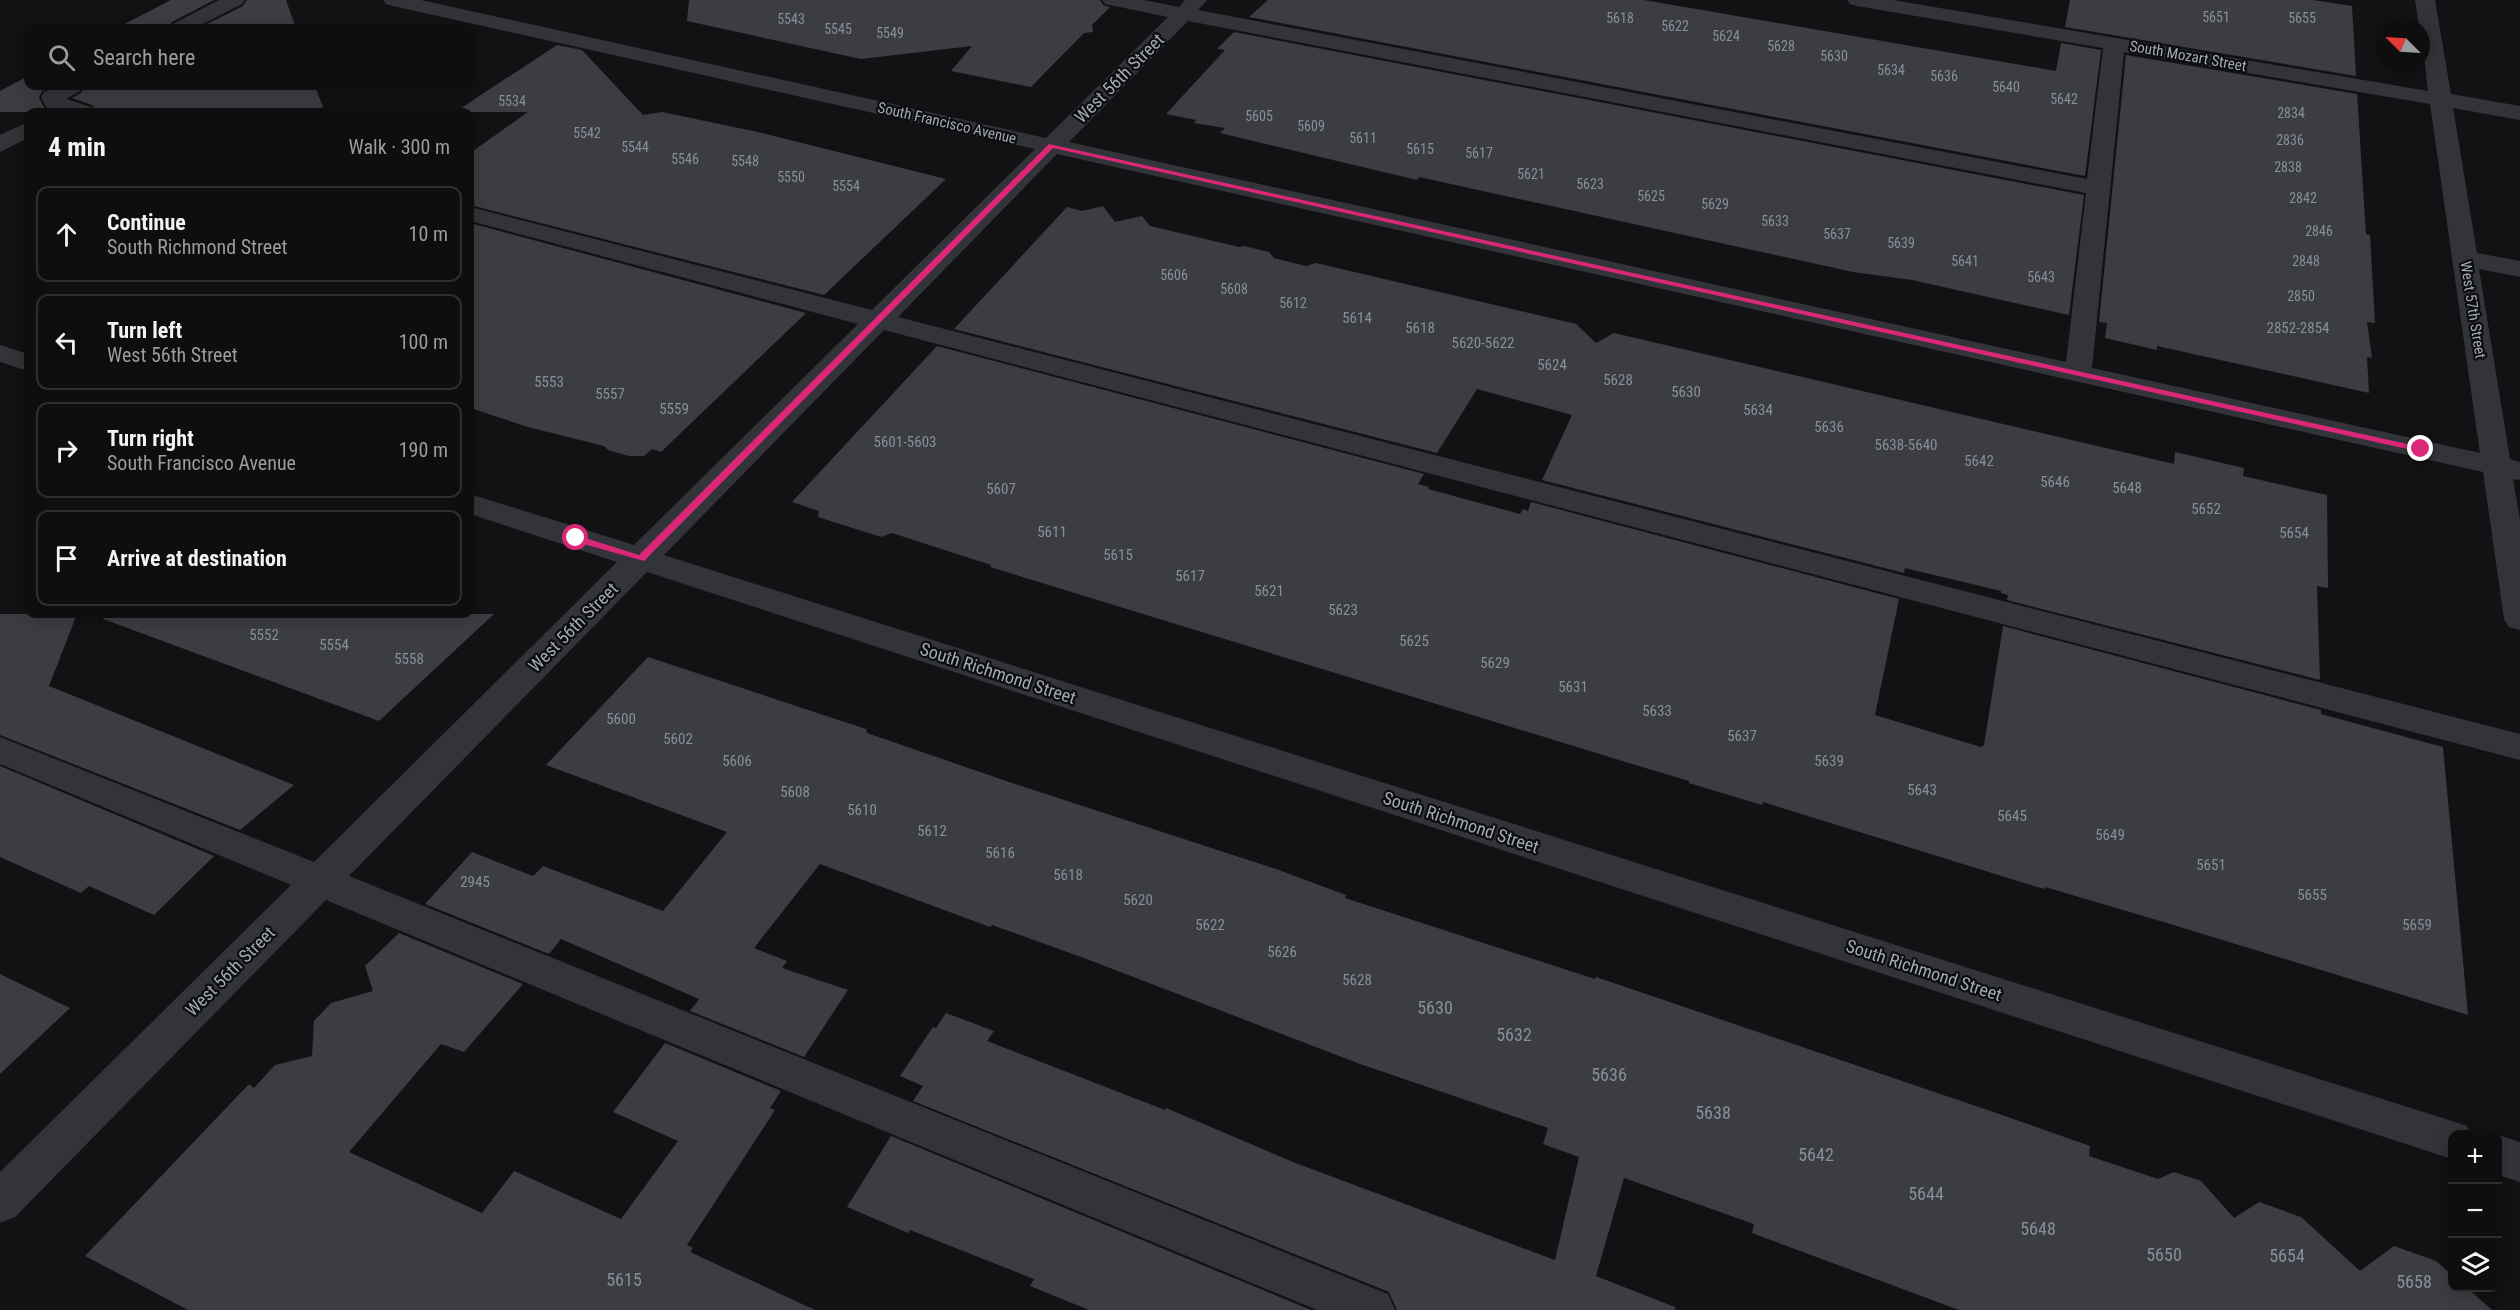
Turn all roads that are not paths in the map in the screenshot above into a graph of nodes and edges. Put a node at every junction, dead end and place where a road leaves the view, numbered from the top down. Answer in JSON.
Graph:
{"nodes":[{"id":1,"x":235,"y":0,"type":"edge"},
{"id":2,"x":393,"y":0,"type":"edge"},
{"id":3,"x":1112,"y":0,"type":"edge"},
{"id":4,"x":1857,"y":0,"type":"edge"},
{"id":5,"x":2425,"y":0,"type":"edge"},
{"id":6,"x":1190,"y":7,"type":"edge"},
{"id":7,"x":188,"y":24,"type":"edge"},
{"id":8,"x":2114,"y":44,"type":"junction"},
{"id":9,"x":65,"y":90,"type":"edge"},
{"id":10,"x":2441,"y":99,"type":"junction"},
{"id":11,"x":65,"y":108,"type":"edge"},
{"id":12,"x":2520,"y":113,"type":"edge"},
{"id":13,"x":24,"y":131,"type":"edge"},
{"id":14,"x":0,"y":145,"type":"edge"},
{"id":15,"x":1051,"y":146,"type":"junction"},
{"id":16,"x":2097,"y":188,"type":"junction"},
{"id":17,"x":474,"y":215,"type":"edge"},
{"id":18,"x":2465,"y":259,"type":"junction"},
{"id":19,"x":2520,"y":269,"type":"edge"},
{"id":20,"x":877,"y":321,"type":"junction"},
{"id":21,"x":0,"y":353,"type":"edge"},
{"id":22,"x":24,"y":362,"type":"edge"},
{"id":23,"x":2078,"y":374,"type":"junction"},
{"id":24,"x":2508,"y":469,"type":"edge"},
{"id":25,"x":474,"y":505,"type":"edge"},
{"id":26,"x":641,"y":559,"type":"junction"},
{"id":27,"x":2520,"y":619,"type":"edge"},
{"id":28,"x":2520,"y":747,"type":"edge"},
{"id":29,"x":0,"y":750,"type":"edge"},
{"id":30,"x":319,"y":881,"type":"junction"},
{"id":31,"x":2448,"y":1139,"type":"edge"},
{"id":32,"x":2502,"y":1156,"type":"edge"},
{"id":33,"x":2520,"y":1162,"type":"edge"},
{"id":34,"x":0,"y":1202,"type":"edge"},
{"id":35,"x":1372,"y":1310,"type":"edge"}],
"edges":[{"from":1,"to":7,"type":"street"},
{"from":2,"to":15,"type":"street","name":"South Francisco Avenue"},
{"from":3,"to":6,"type":"street"},
{"from":4,"to":8,"type":"street","name":"South Mozart Street"},
{"from":5,"to":10,"type":"street","name":"West 57th Street"},
{"from":6,"to":15,"type":"street","name":"West 56th Street"},
{"from":6,"to":16,"type":"street"},
{"from":8,"to":10,"type":"street","name":"South Mozart Street"},
{"from":8,"to":16,"type":"street"},
{"from":9,"to":11,"type":"street"},
{"from":10,"to":12,"type":"street","name":"South Mozart Street"},
{"from":10,"to":18,"type":"street","name":"West 57th Street"},
{"from":13,"to":14,"type":"street"},
{"from":15,"to":20,"type":"street","name":"West 56th Street"},
{"from":15,"to":23,"type":"street","name":"South Francisco Avenue"},
{"from":16,"to":23,"type":"street"},
{"from":17,"to":20,"type":"street"},
{"from":18,"to":19,"type":"street"},
{"from":18,"to":24,"type":"street","name":"West 57th Street"},
{"from":20,"to":26,"type":"street","name":"West 56th Street"},
{"from":20,"to":28,"type":"street"},
{"from":21,"to":22,"type":"street"},
{"from":23,"to":24,"type":"street","name":"South Francisco Avenue"},
{"from":24,"to":27,"type":"street","name":"West 57th Street"},
{"from":25,"to":26,"type":"street","name":"South Richmond Street"},
{"from":26,"to":30,"type":"street","name":"West 56th Street"},
{"from":26,"to":31,"type":"street","name":"South Richmond Street"},
{"from":29,"to":30,"type":"street"},
{"from":30,"to":34,"type":"street","name":"West 56th Street"},
{"from":30,"to":35,"type":"street"},
{"from":32,"to":33,"type":"street"}]}
